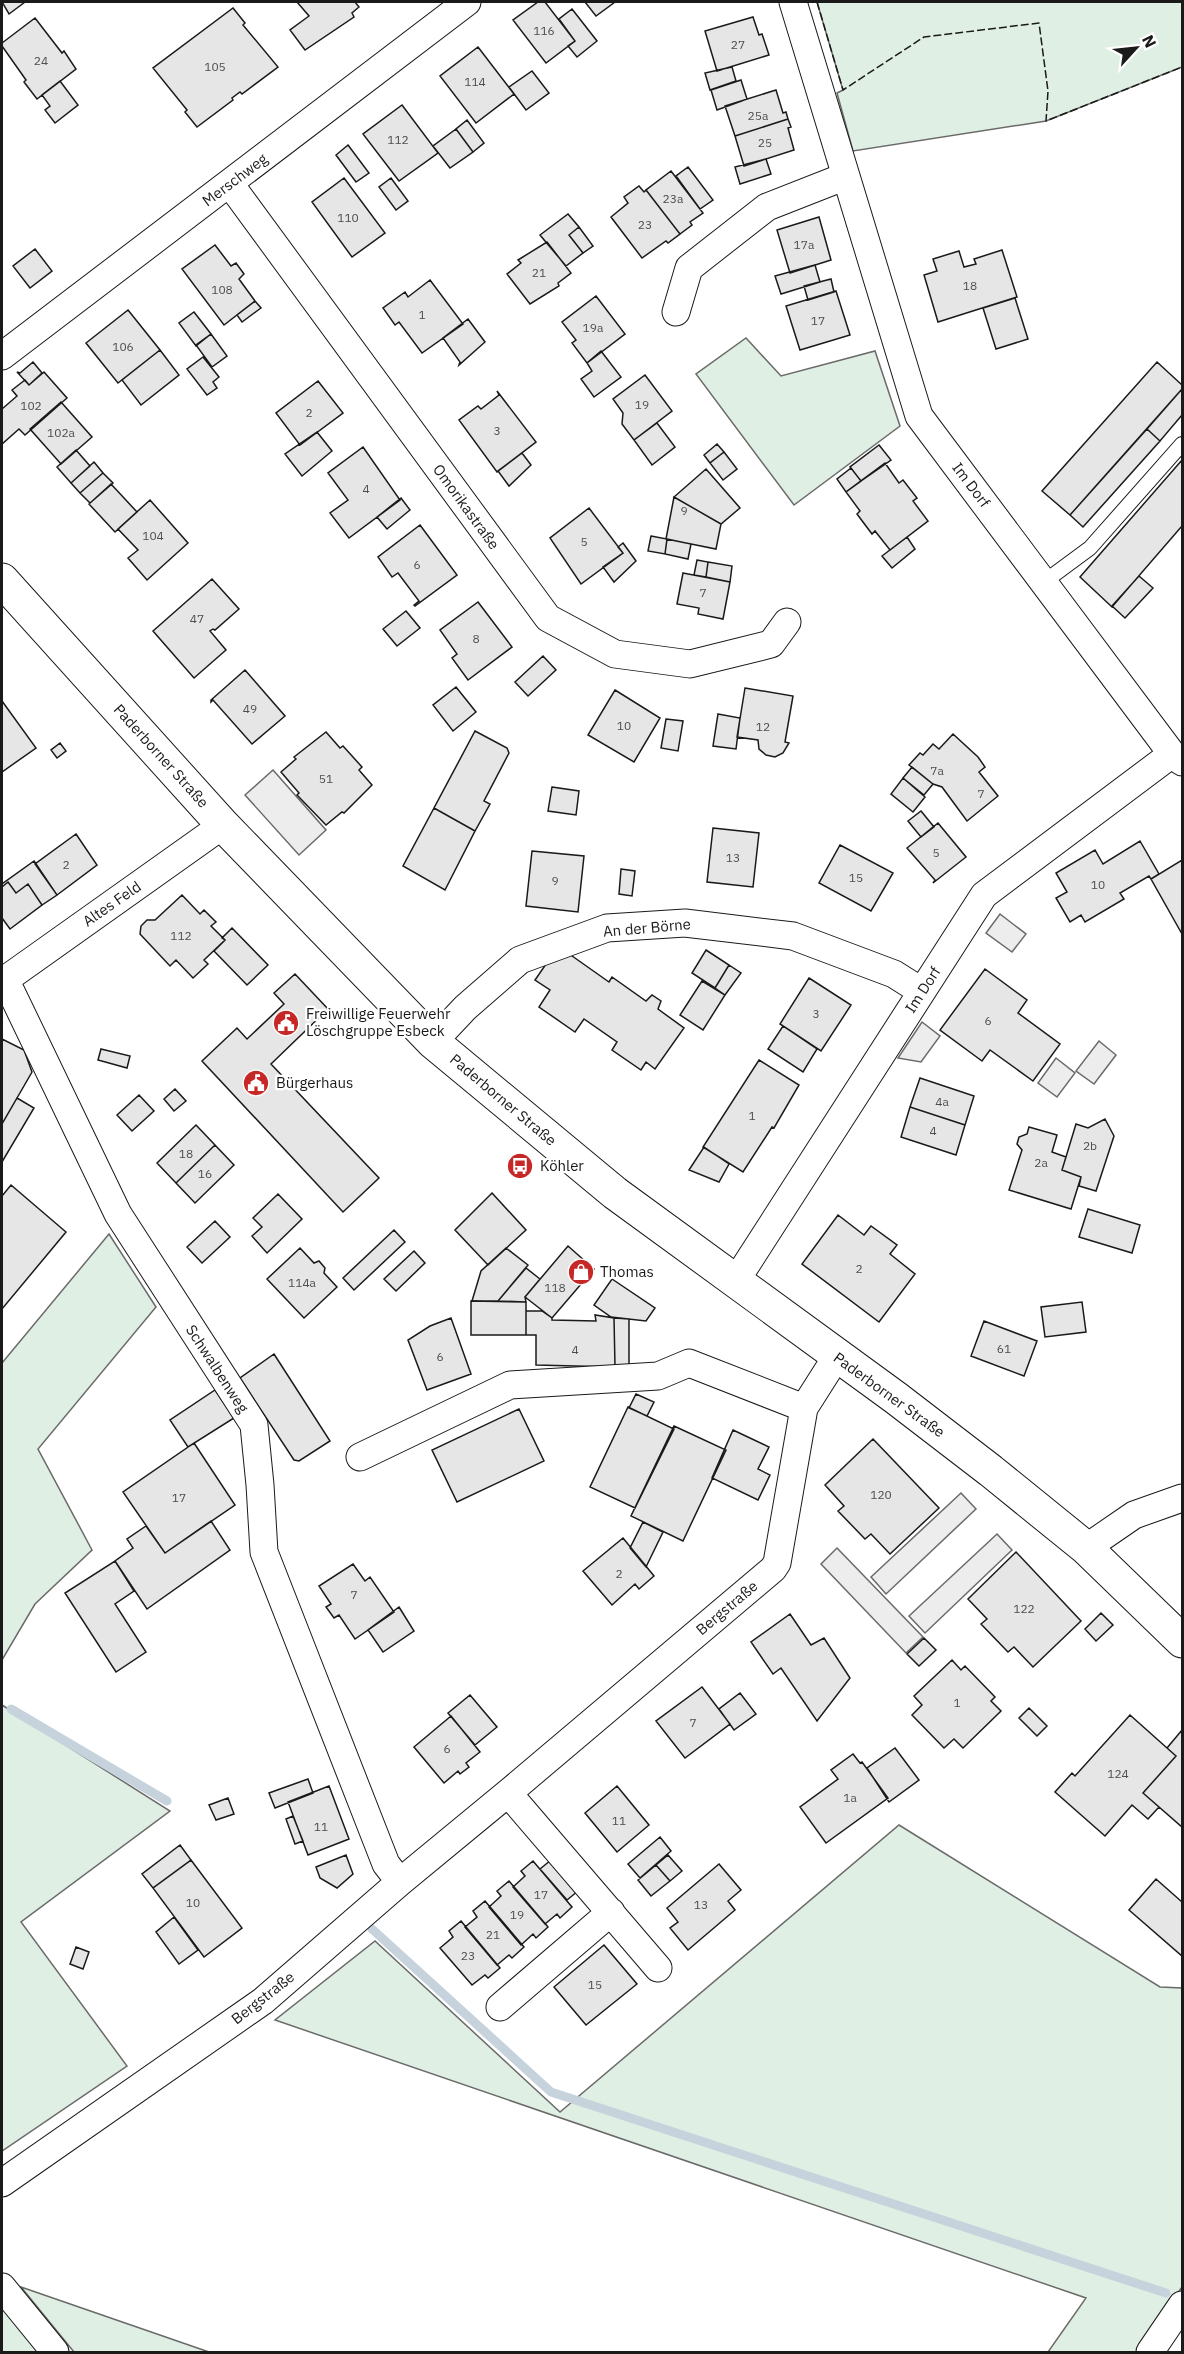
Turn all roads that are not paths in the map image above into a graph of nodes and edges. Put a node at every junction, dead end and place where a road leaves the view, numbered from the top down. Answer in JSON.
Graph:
{"nodes":[{"id":1,"x":466,"y":2,"type":"edge"},
{"id":2,"x":794,"y":2,"type":"edge"},
{"id":3,"x":846,"y":176,"type":"junction"},
{"id":4,"x":230,"y":183,"type":"junction"},
{"id":5,"x":676,"y":312,"type":"dead end"},
{"id":6,"x":2,"y":356,"type":"edge"},
{"id":7,"x":1182,"y":444,"type":"edge"},
{"id":8,"x":2,"y":580,"type":"edge"},
{"id":9,"x":1044,"y":582,"type":"junction"},
{"id":10,"x":13,"y":598,"type":"edge"},
{"id":11,"x":787,"y":622,"type":"dead end"},
{"id":12,"x":1177,"y":758,"type":"edge"},
{"id":13,"x":224,"y":825,"type":"junction"},
{"id":14,"x":3,"y":981,"type":"edge"},
{"id":15,"x":921,"y":991,"type":"junction"},
{"id":16,"x":433,"y":1042,"type":"junction"},
{"id":17,"x":735,"y":1282,"type":"junction"},
{"id":18,"x":837,"y":1356,"type":"junction"},
{"id":19,"x":804,"y":1408,"type":"junction"},
{"id":20,"x":360,"y":1457,"type":"dead end"},
{"id":21,"x":1182,"y":1498,"type":"edge"},
{"id":22,"x":1086,"y":1548,"type":"junction"},
{"id":23,"x":1182,"y":1641,"type":"edge"},
{"id":24,"x":508,"y":1794,"type":"junction"},
{"id":25,"x":400,"y":1882,"type":"junction"},
{"id":26,"x":610,"y":1912,"type":"junction"},
{"id":27,"x":658,"y":1968,"type":"dead end"},
{"id":28,"x":500,"y":2007,"type":"dead end"},
{"id":29,"x":2,"y":2183,"type":"edge"},
{"id":30,"x":2,"y":2287,"type":"edge"},
{"id":31,"x":1182,"y":2305,"type":"edge"},
{"id":32,"x":55,"y":2352,"type":"edge"},
{"id":33,"x":1150,"y":2352,"type":"edge"}],
"edges":[{"from":1,"to":4,"type":"street","name":"Merschweg"},
{"from":2,"to":3,"type":"street","name":"Im Dorf"},
{"from":3,"to":5,"type":"street"},
{"from":3,"to":9,"type":"street","name":"Im Dorf"},
{"from":4,"to":6,"type":"street","name":"Merschweg"},
{"from":4,"to":11,"type":"street","name":"Omorikastraße"},
{"from":7,"to":9,"type":"lane"},
{"from":8,"to":10,"type":"main road","name":"Paderborner Straße"},
{"from":9,"to":12,"type":"street","name":"Im Dorf"},
{"from":10,"to":13,"type":"main road","name":"Paderborner Straße"},
{"from":12,"to":15,"type":"street","name":"Im Dorf"},
{"from":13,"to":14,"type":"street","name":"Altes Feld"},
{"from":13,"to":16,"type":"main road","name":"Paderborner Straße"},
{"from":14,"to":25,"type":"street","name":"Schwalbenweg"},
{"from":15,"to":16,"type":"street","name":"An der Börne"},
{"from":15,"to":17,"type":"street","name":"Im Dorf"},
{"from":16,"to":17,"type":"main road","name":"Paderborner Straße"},
{"from":17,"to":18,"type":"main road","name":"Paderborner Straße"},
{"from":18,"to":19,"type":"street","name":"Bergstraße"},
{"from":18,"to":22,"type":"main road","name":"Paderborner Straße"},
{"from":19,"to":20,"type":"street"},
{"from":19,"to":24,"type":"street","name":"Bergstraße"},
{"from":21,"to":22,"type":"street"},
{"from":22,"to":23,"type":"main road","name":"Paderborner Straße"},
{"from":24,"to":25,"type":"street","name":"Bergstraße"},
{"from":24,"to":26,"type":"street"},
{"from":25,"to":29,"type":"street","name":"Bergstraße"},
{"from":26,"to":27,"type":"street"},
{"from":26,"to":28,"type":"street"},
{"from":30,"to":32,"type":"street"},
{"from":31,"to":33,"type":"street"}]}
